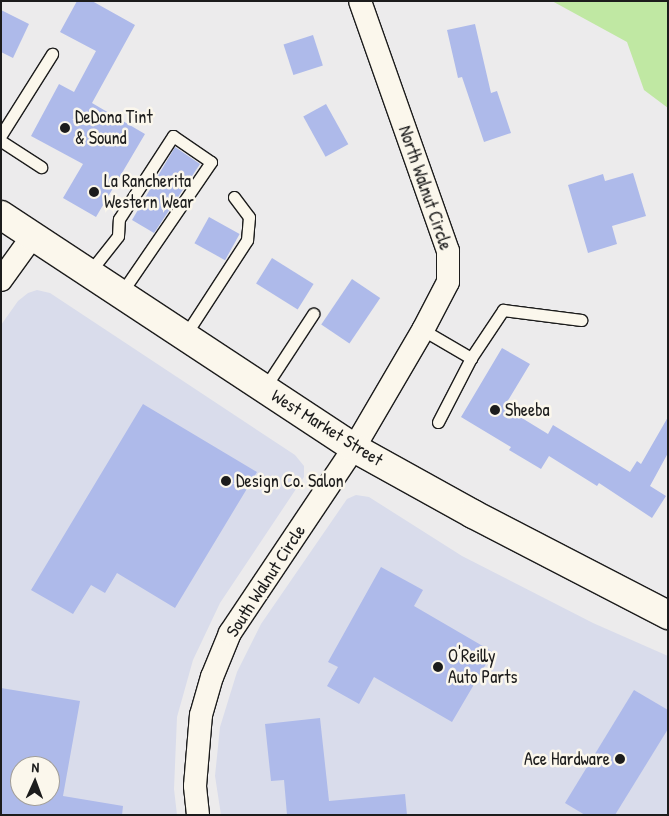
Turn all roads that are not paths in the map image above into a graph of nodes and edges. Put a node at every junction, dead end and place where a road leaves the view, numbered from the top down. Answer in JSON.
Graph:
{"nodes":[{"id":1,"x":360,"y":1,"type":"edge"},
{"id":2,"x":52,"y":54,"type":"dead end"},
{"id":3,"x":1,"y":135,"type":"edge"},
{"id":4,"x":1,"y":141,"type":"edge"},
{"id":5,"x":41,"y":167,"type":"dead end"},
{"id":6,"x":234,"y":197,"type":"dead end"},
{"id":7,"x":1,"y":215,"type":"edge"},
{"id":8,"x":32,"y":237,"type":"junction"},
{"id":9,"x":88,"y":274,"type":"junction"},
{"id":10,"x":1,"y":280,"type":"edge"},
{"id":11,"x":120,"y":295,"type":"junction"},
{"id":12,"x":313,"y":314,"type":"dead end"},
{"id":13,"x":582,"y":320,"type":"dead end"},
{"id":14,"x":423,"y":330,"type":"junction"},
{"id":15,"x":184,"y":337,"type":"junction"},
{"id":16,"x":471,"y":358,"type":"junction"},
{"id":17,"x":264,"y":389,"type":"junction"},
{"id":18,"x":438,"y":422,"type":"dead end"},
{"id":19,"x":354,"y":448,"type":"junction"},
{"id":20,"x":668,"y":615,"type":"edge"},
{"id":21,"x":198,"y":815,"type":"edge"}],
"edges":[{"from":1,"to":14,"type":"street","name":"North Walnut Circle"},
{"from":2,"to":3,"type":"lane"},
{"from":4,"to":5,"type":"lane"},
{"from":6,"to":15,"type":"lane"},
{"from":7,"to":8,"type":"main road","name":"West Market Street"},
{"from":8,"to":9,"type":"main road","name":"West Market Street"},
{"from":8,"to":10,"type":"street"},
{"from":9,"to":11,"type":"main road","name":"West Market Street"},
{"from":9,"to":11,"type":"lane"},
{"from":11,"to":15,"type":"main road","name":"West Market Street"},
{"from":12,"to":17,"type":"lane"},
{"from":13,"to":16,"type":"lane"},
{"from":14,"to":16,"type":"lane"},
{"from":14,"to":19,"type":"street","name":"North Walnut Circle"},
{"from":15,"to":17,"type":"main road","name":"West Market Street"},
{"from":16,"to":18,"type":"lane"},
{"from":17,"to":19,"type":"main road","name":"West Market Street"},
{"from":19,"to":20,"type":"main road","name":"West Market Street"},
{"from":19,"to":21,"type":"street","name":"South Walnut Circle"}]}
